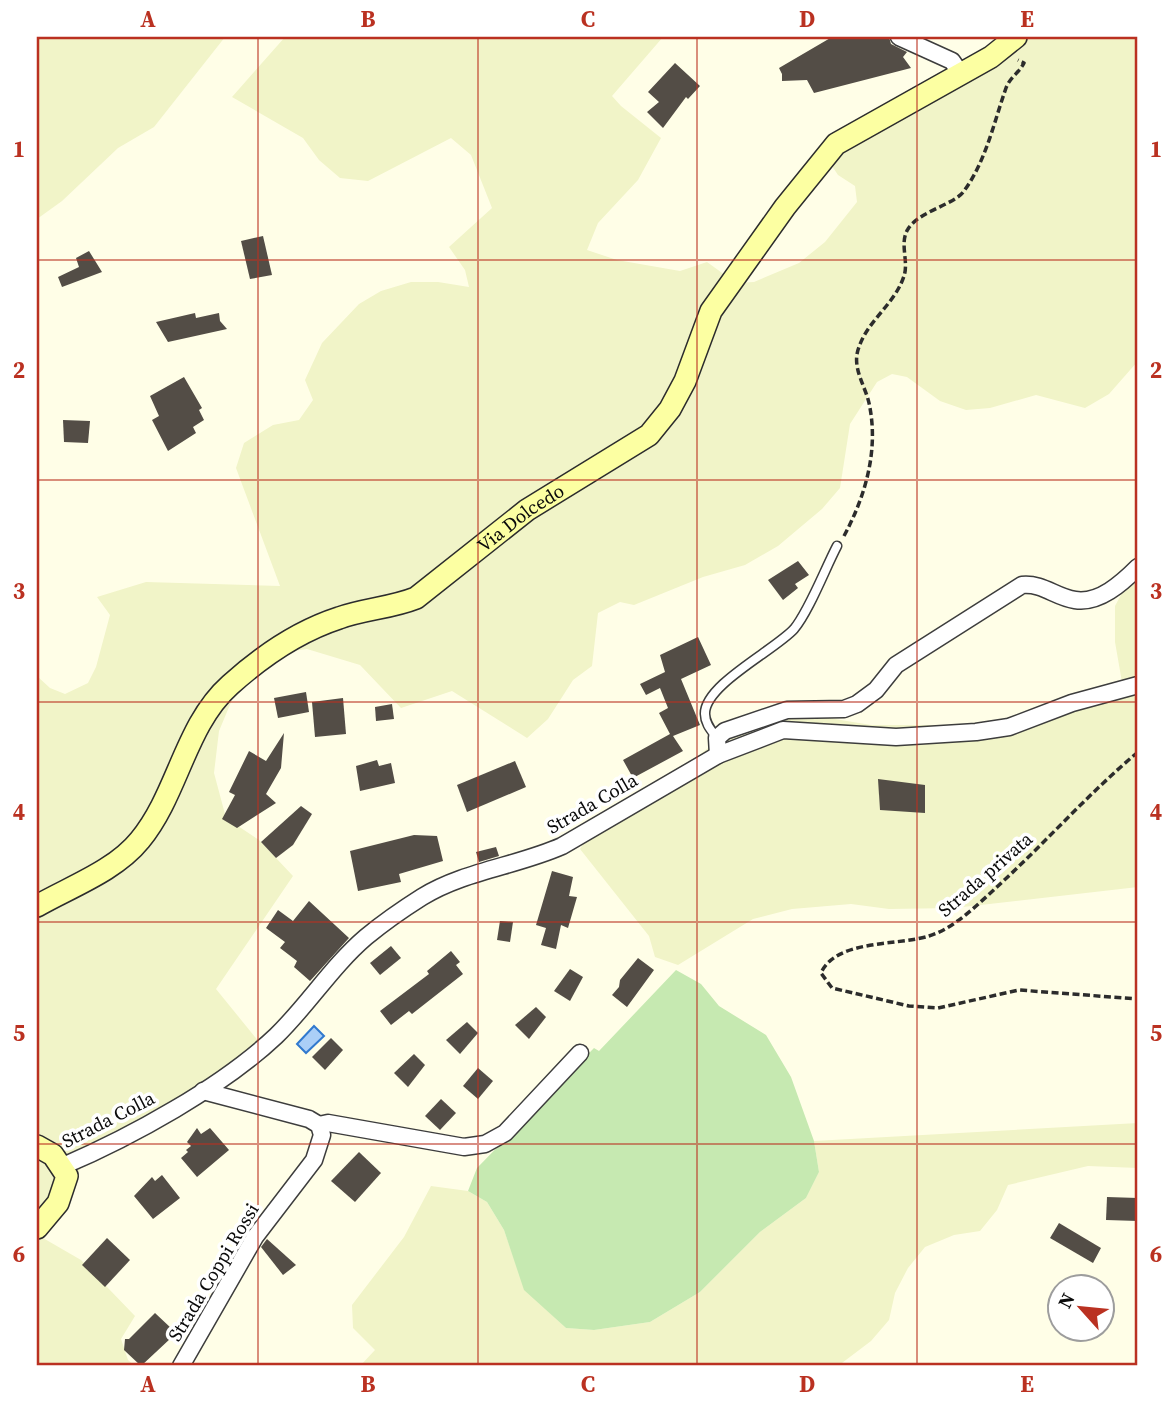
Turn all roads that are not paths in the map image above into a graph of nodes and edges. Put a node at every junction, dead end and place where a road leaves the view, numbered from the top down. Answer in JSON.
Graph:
{"nodes":[{"id":1,"x":899,"y":37,"type":"edge"},
{"id":2,"x":1016,"y":37,"type":"edge"},
{"id":3,"x":961,"y":74,"type":"junction"},
{"id":4,"x":837,"y":546,"type":"road end"},
{"id":5,"x":1138,"y":567,"type":"edge"},
{"id":6,"x":1138,"y":685,"type":"edge"},
{"id":7,"x":717,"y":738,"type":"junction"},
{"id":8,"x":718,"y":755,"type":"junction"},
{"id":9,"x":37,"y":906,"type":"edge"},
{"id":10,"x":580,"y":1053,"type":"dead end"},
{"id":11,"x":203,"y":1091,"type":"junction"},
{"id":12,"x":319,"y":1125,"type":"junction"},
{"id":13,"x":37,"y":1146,"type":"edge"},
{"id":14,"x":63,"y":1166,"type":"junction"},
{"id":15,"x":58,"y":1203,"type":"junction"},
{"id":16,"x":37,"y":1208,"type":"edge"},
{"id":17,"x":37,"y":1228,"type":"edge"},
{"id":18,"x":181,"y":1366,"type":"edge"}],
"edges":[{"from":1,"to":3,"type":"street"},
{"from":2,"to":3,"type":"main road","name":"Via Dolcedo"},
{"from":3,"to":9,"type":"main road","name":"Via Dolcedo"},
{"from":4,"to":7,"type":"lane"},
{"from":5,"to":7,"type":"street"},
{"from":6,"to":8,"type":"street","name":"Strada Colla"},
{"from":7,"to":8,"type":"street"},
{"from":8,"to":11,"type":"street","name":"Strada Colla"},
{"from":10,"to":12,"type":"street"},
{"from":11,"to":12,"type":"street"},
{"from":11,"to":14,"type":"street","name":"Strada Colla"},
{"from":12,"to":18,"type":"street","name":"Strada Coppi Rossi"},
{"from":13,"to":14,"type":"main road"},
{"from":14,"to":15,"type":"main road"},
{"from":15,"to":16,"type":"street"},
{"from":15,"to":17,"type":"main road"}]}
